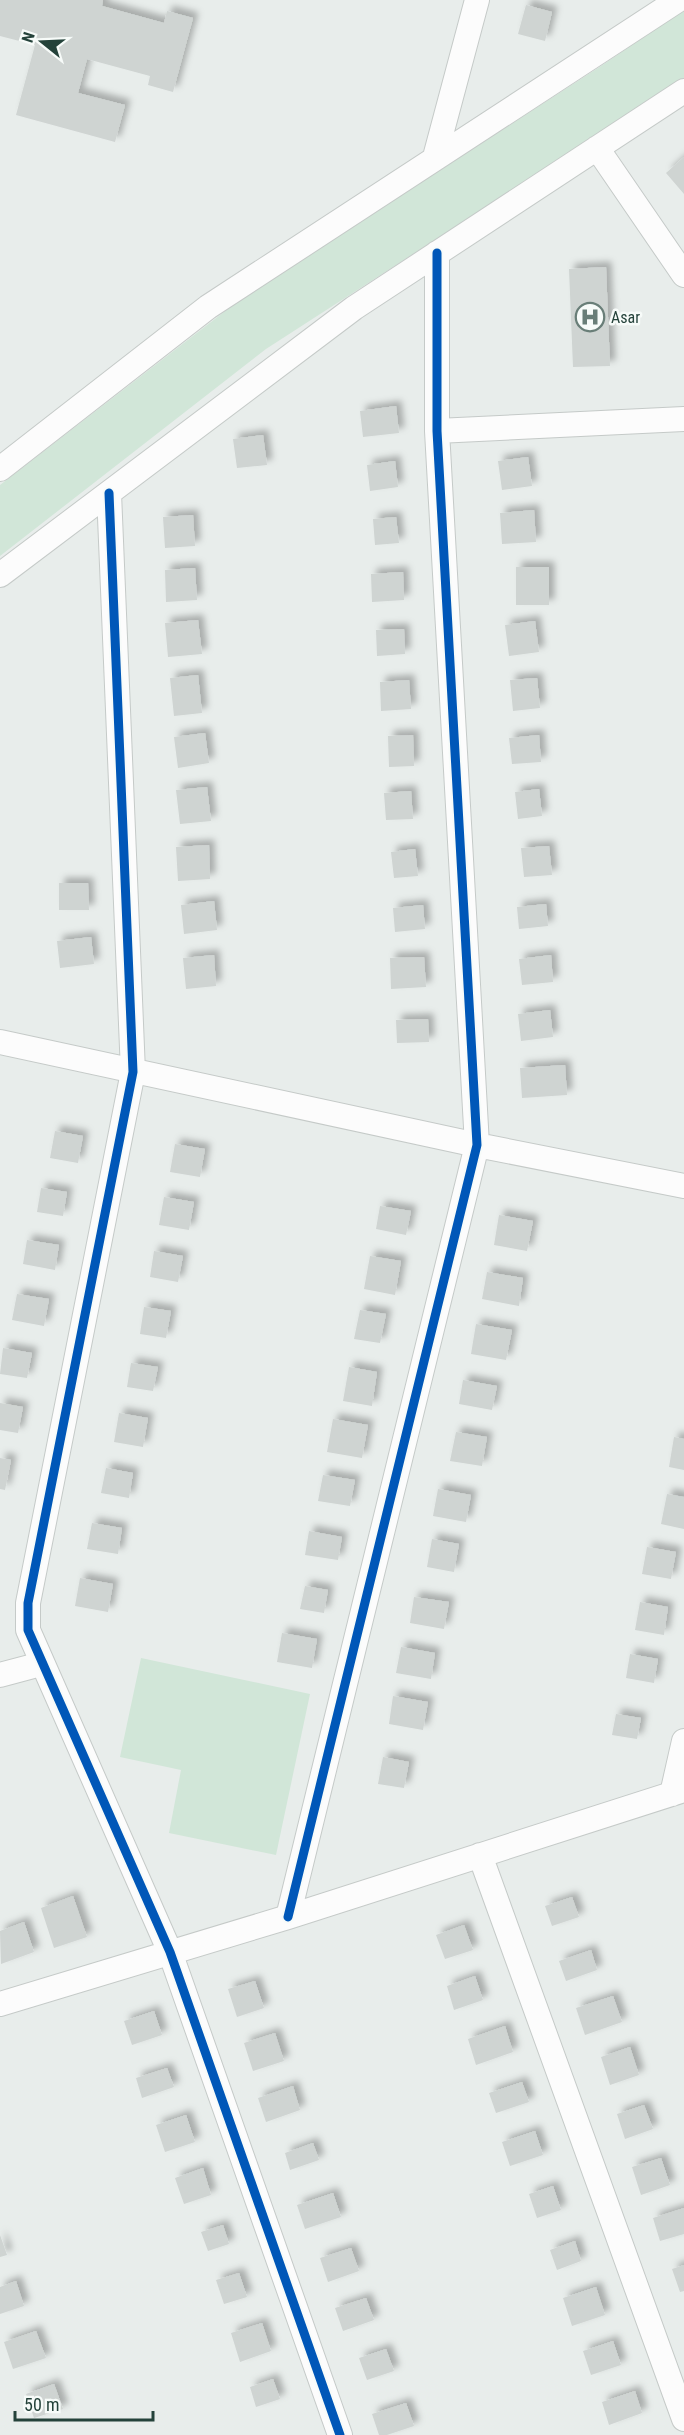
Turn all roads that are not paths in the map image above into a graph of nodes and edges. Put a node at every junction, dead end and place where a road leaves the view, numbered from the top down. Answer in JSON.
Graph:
{"nodes":[{"id":1,"x":477,"y":0,"type":"edge"},
{"id":2,"x":678,"y":0,"type":"edge"},
{"id":3,"x":684,"y":91,"type":"edge"},
{"id":4,"x":597,"y":148,"type":"junction"},
{"id":5,"x":435,"y":157,"type":"junction"},
{"id":6,"x":437,"y":253,"type":"junction"},
{"id":7,"x":684,"y":274,"type":"edge"},
{"id":8,"x":684,"y":419,"type":"edge"},
{"id":9,"x":437,"y":431,"type":"junction"},
{"id":10,"x":0,"y":469,"type":"edge"},
{"id":11,"x":109,"y":493,"type":"junction"},
{"id":12,"x":0,"y":575,"type":"edge"},
{"id":13,"x":0,"y":1042,"type":"edge"},
{"id":14,"x":133,"y":1072,"type":"junction"},
{"id":15,"x":477,"y":1144,"type":"junction"},
{"id":16,"x":684,"y":1186,"type":"edge"},
{"id":17,"x":41,"y":1664,"type":"junction"},
{"id":18,"x":0,"y":1675,"type":"edge"},
{"id":19,"x":684,"y":1741,"type":"edge"},
{"id":20,"x":678,"y":1792,"type":"edge"},
{"id":21,"x":480,"y":1855,"type":"junction"},
{"id":22,"x":288,"y":1917,"type":"junction"},
{"id":23,"x":170,"y":1952,"type":"junction"},
{"id":24,"x":0,"y":2004,"type":"edge"},
{"id":25,"x":684,"y":2419,"type":"edge"},
{"id":26,"x":340,"y":2435,"type":"edge"}],
"edges":[{"from":1,"to":5,"type":"street"},
{"from":2,"to":5,"type":"street"},
{"from":3,"to":4,"type":"street"},
{"from":4,"to":6,"type":"street"},
{"from":4,"to":7,"type":"street"},
{"from":5,"to":10,"type":"street"},
{"from":6,"to":9,"type":"street"},
{"from":6,"to":11,"type":"street"},
{"from":8,"to":9,"type":"street"},
{"from":9,"to":15,"type":"street"},
{"from":11,"to":12,"type":"street"},
{"from":11,"to":14,"type":"street"},
{"from":13,"to":14,"type":"street"},
{"from":14,"to":15,"type":"street"},
{"from":14,"to":17,"type":"street"},
{"from":15,"to":16,"type":"street"},
{"from":15,"to":22,"type":"street"},
{"from":17,"to":18,"type":"street"},
{"from":17,"to":23,"type":"street"},
{"from":19,"to":20,"type":"street"},
{"from":20,"to":21,"type":"street"},
{"from":21,"to":22,"type":"street"},
{"from":21,"to":25,"type":"street"},
{"from":22,"to":23,"type":"street"},
{"from":23,"to":24,"type":"street"},
{"from":23,"to":26,"type":"street"}]}
